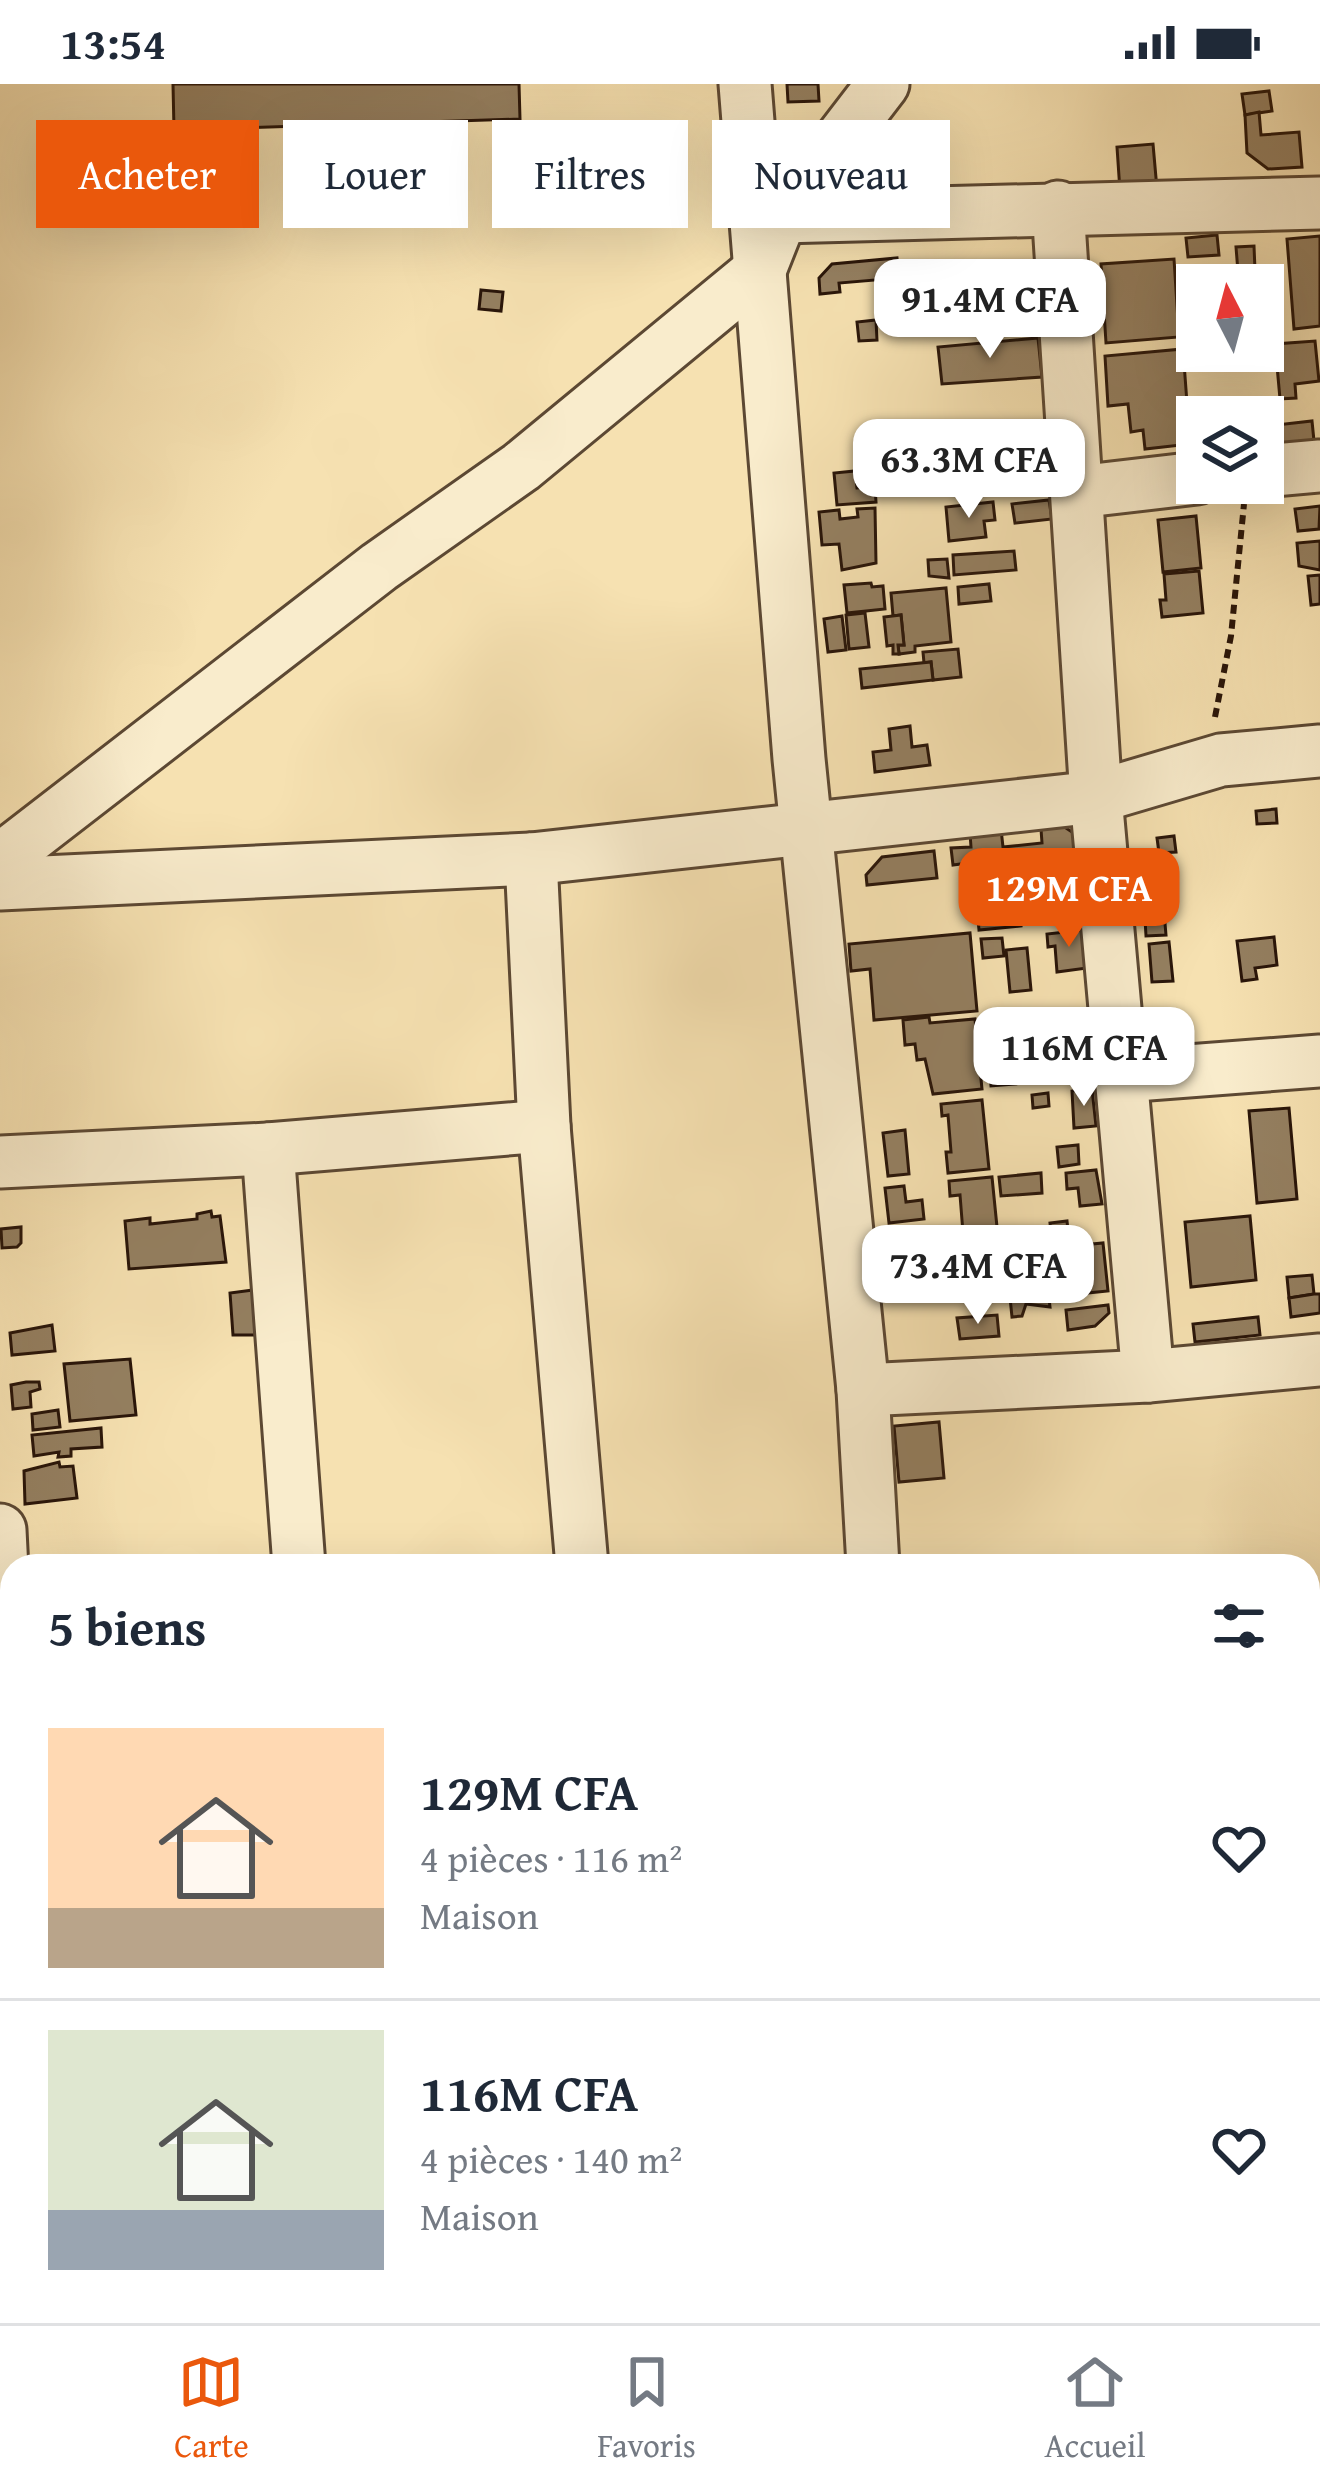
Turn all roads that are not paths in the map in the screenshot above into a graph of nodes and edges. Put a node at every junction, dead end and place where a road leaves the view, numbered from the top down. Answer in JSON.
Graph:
{"nodes":[{"id":1,"x":746,"y":84,"type":"edge"},
{"id":2,"x":883,"y":84,"type":"edge"},
{"id":3,"x":855,"y":120,"type":"edge"},
{"id":4,"x":1320,"y":203,"type":"edge"},
{"id":5,"x":1058,"y":207,"type":"junction"},
{"id":6,"x":950,"y":211,"type":"edge"},
{"id":7,"x":777,"y":228,"type":"edge"},
{"id":8,"x":760,"y":270,"type":"junction"},
{"id":9,"x":1320,"y":466,"type":"edge"},
{"id":10,"x":1284,"y":473,"type":"edge"},
{"id":11,"x":1176,"y":480,"type":"edge"},
{"id":12,"x":1077,"y":492,"type":"junction"},
{"id":13,"x":1320,"y":751,"type":"edge"},
{"id":14,"x":1096,"y":797,"type":"junction"},
{"id":15,"x":809,"y":829,"type":"junction"},
{"id":16,"x":532,"y":859,"type":"junction"},
{"id":17,"x":0,"y":860,"type":"edge"},
{"id":18,"x":0,"y":884,"type":"edge"},
{"id":19,"x":1320,"y":1060,"type":"edge"},
{"id":20,"x":1122,"y":1076,"type":"junction"},
{"id":21,"x":544,"y":1126,"type":"junction"},
{"id":22,"x":268,"y":1149,"type":"junction"},
{"id":23,"x":0,"y":1162,"type":"edge"},
{"id":24,"x":1320,"y":1360,"type":"edge"},
{"id":25,"x":1148,"y":1376,"type":"junction"},
{"id":26,"x":863,"y":1390,"type":"junction"},
{"id":27,"x":298,"y":1554,"type":"edge"},
{"id":28,"x":581,"y":1554,"type":"edge"},
{"id":29,"x":872,"y":1554,"type":"edge"}],
"edges":[{"from":1,"to":8,"type":"street"},
{"from":2,"to":3,"type":"street"},
{"from":4,"to":5,"type":"street"},
{"from":5,"to":6,"type":"street"},
{"from":5,"to":12,"type":"street"},
{"from":7,"to":8,"type":"street"},
{"from":8,"to":15,"type":"street"},
{"from":8,"to":17,"type":"street"},
{"from":9,"to":10,"type":"street"},
{"from":11,"to":12,"type":"street"},
{"from":12,"to":14,"type":"street"},
{"from":13,"to":14,"type":"street"},
{"from":14,"to":15,"type":"street"},
{"from":14,"to":20,"type":"street"},
{"from":15,"to":16,"type":"street"},
{"from":15,"to":26,"type":"street"},
{"from":16,"to":18,"type":"street"},
{"from":16,"to":21,"type":"street"},
{"from":19,"to":20,"type":"street"},
{"from":20,"to":25,"type":"street"},
{"from":21,"to":22,"type":"street"},
{"from":21,"to":28,"type":"street"},
{"from":22,"to":23,"type":"street"},
{"from":22,"to":27,"type":"street"},
{"from":24,"to":25,"type":"street"},
{"from":25,"to":26,"type":"street"},
{"from":26,"to":29,"type":"street"}]}
